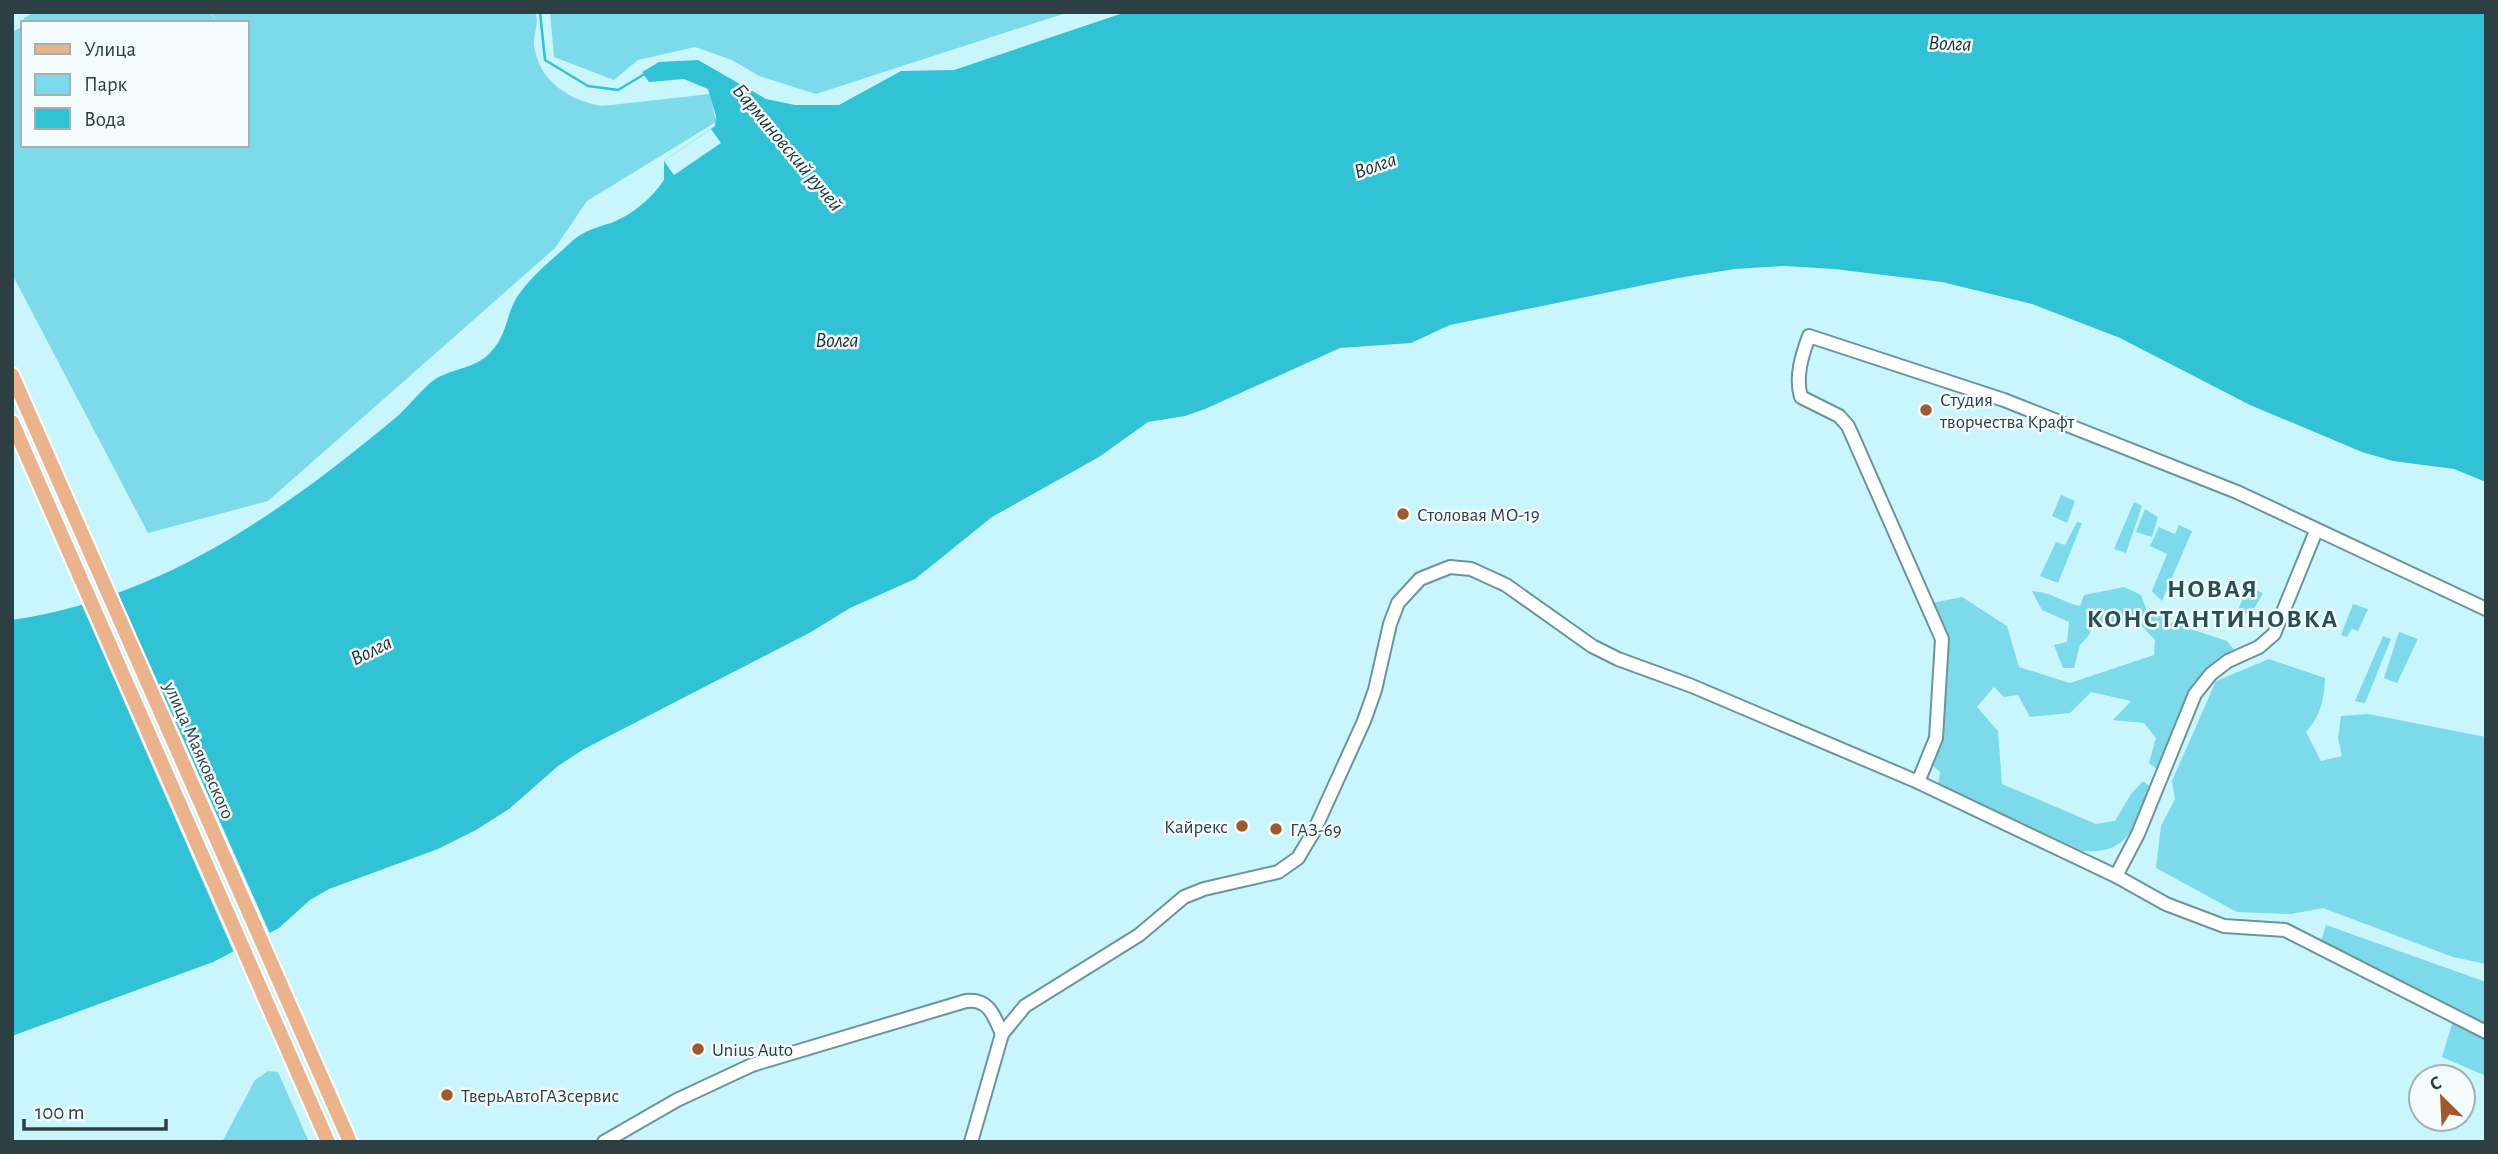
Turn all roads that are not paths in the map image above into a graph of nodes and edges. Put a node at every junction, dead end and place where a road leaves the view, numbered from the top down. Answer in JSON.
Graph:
{"nodes":[{"id":1,"x":12,"y":375,"type":"edge"},
{"id":2,"x":12,"y":422,"type":"edge"},
{"id":3,"x":2316,"y":531,"type":"junction"},
{"id":4,"x":2486,"y":609,"type":"edge"},
{"id":5,"x":1918,"y":782,"type":"junction"},
{"id":6,"x":2116,"y":876,"type":"junction"},
{"id":7,"x":2486,"y":1032,"type":"edge"},
{"id":8,"x":1002,"y":1034,"type":"junction"},
{"id":9,"x":328,"y":1142,"type":"edge"},
{"id":10,"x":350,"y":1142,"type":"edge"},
{"id":11,"x":604,"y":1142,"type":"edge"},
{"id":12,"x":971,"y":1142,"type":"edge"}],
"edges":[{"from":1,"to":10,"type":"main road","name":"улица Маяковского"},
{"from":2,"to":9,"type":"main road","name":"улица Маяковского"},
{"from":3,"to":4,"type":"street"},
{"from":3,"to":5,"type":"street"},
{"from":3,"to":6,"type":"street"},
{"from":5,"to":6,"type":"street"},
{"from":5,"to":8,"type":"street"},
{"from":6,"to":7,"type":"street"},
{"from":8,"to":11,"type":"street"},
{"from":8,"to":12,"type":"street"}]}
